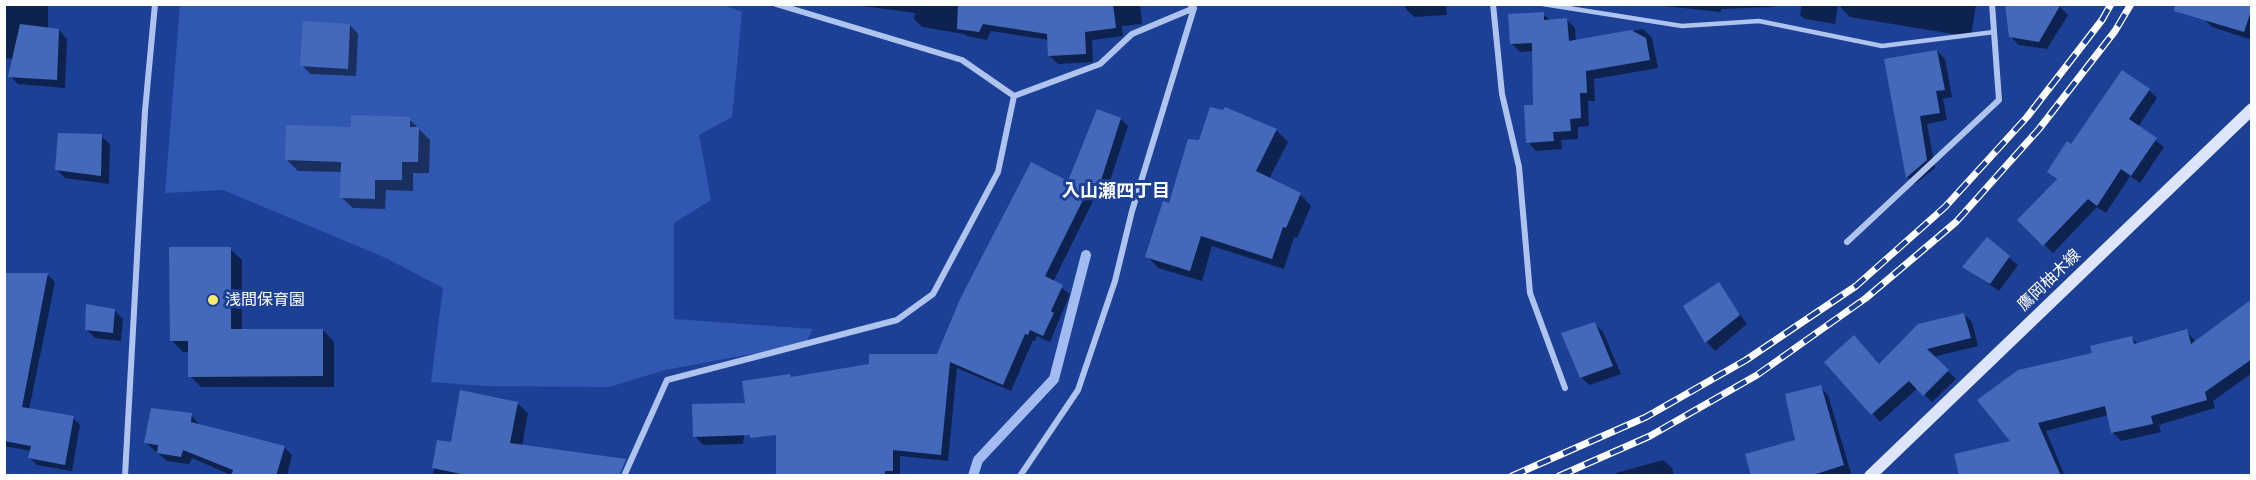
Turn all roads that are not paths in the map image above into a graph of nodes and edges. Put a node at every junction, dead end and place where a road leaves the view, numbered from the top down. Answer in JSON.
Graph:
{"nodes":[{"id":1,"x":155,"y":4,"type":"edge"},
{"id":2,"x":776,"y":4,"type":"edge"},
{"id":3,"x":1493,"y":4,"type":"edge"},
{"id":4,"x":1543,"y":4,"type":"edge"},
{"id":5,"x":1992,"y":4,"type":"edge"},
{"id":6,"x":1193,"y":6,"type":"edge"},
{"id":7,"x":1994,"y":32,"type":"junction"},
{"id":8,"x":1014,"y":96,"type":"junction"},
{"id":9,"x":2252,"y":109,"type":"edge"},
{"id":10,"x":1847,"y":242,"type":"dead end"},
{"id":11,"x":1565,"y":388,"type":"dead end"},
{"id":12,"x":124,"y":476,"type":"edge"},
{"id":13,"x":624,"y":476,"type":"edge"},
{"id":14,"x":1020,"y":476,"type":"edge"},
{"id":15,"x":1870,"y":476,"type":"edge"}],
"edges":[{"from":1,"to":12,"type":"street"},
{"from":2,"to":8,"type":"street"},
{"from":3,"to":11,"type":"street"},
{"from":4,"to":7,"type":"lane"},
{"from":5,"to":7,"type":"street"},
{"from":6,"to":8,"type":"street"},
{"from":6,"to":14,"type":"street"},
{"from":7,"to":10,"type":"street"},
{"from":8,"to":13,"type":"street"},
{"from":9,"to":15,"type":"main road","name":"鷹岡柚木線"}]}
